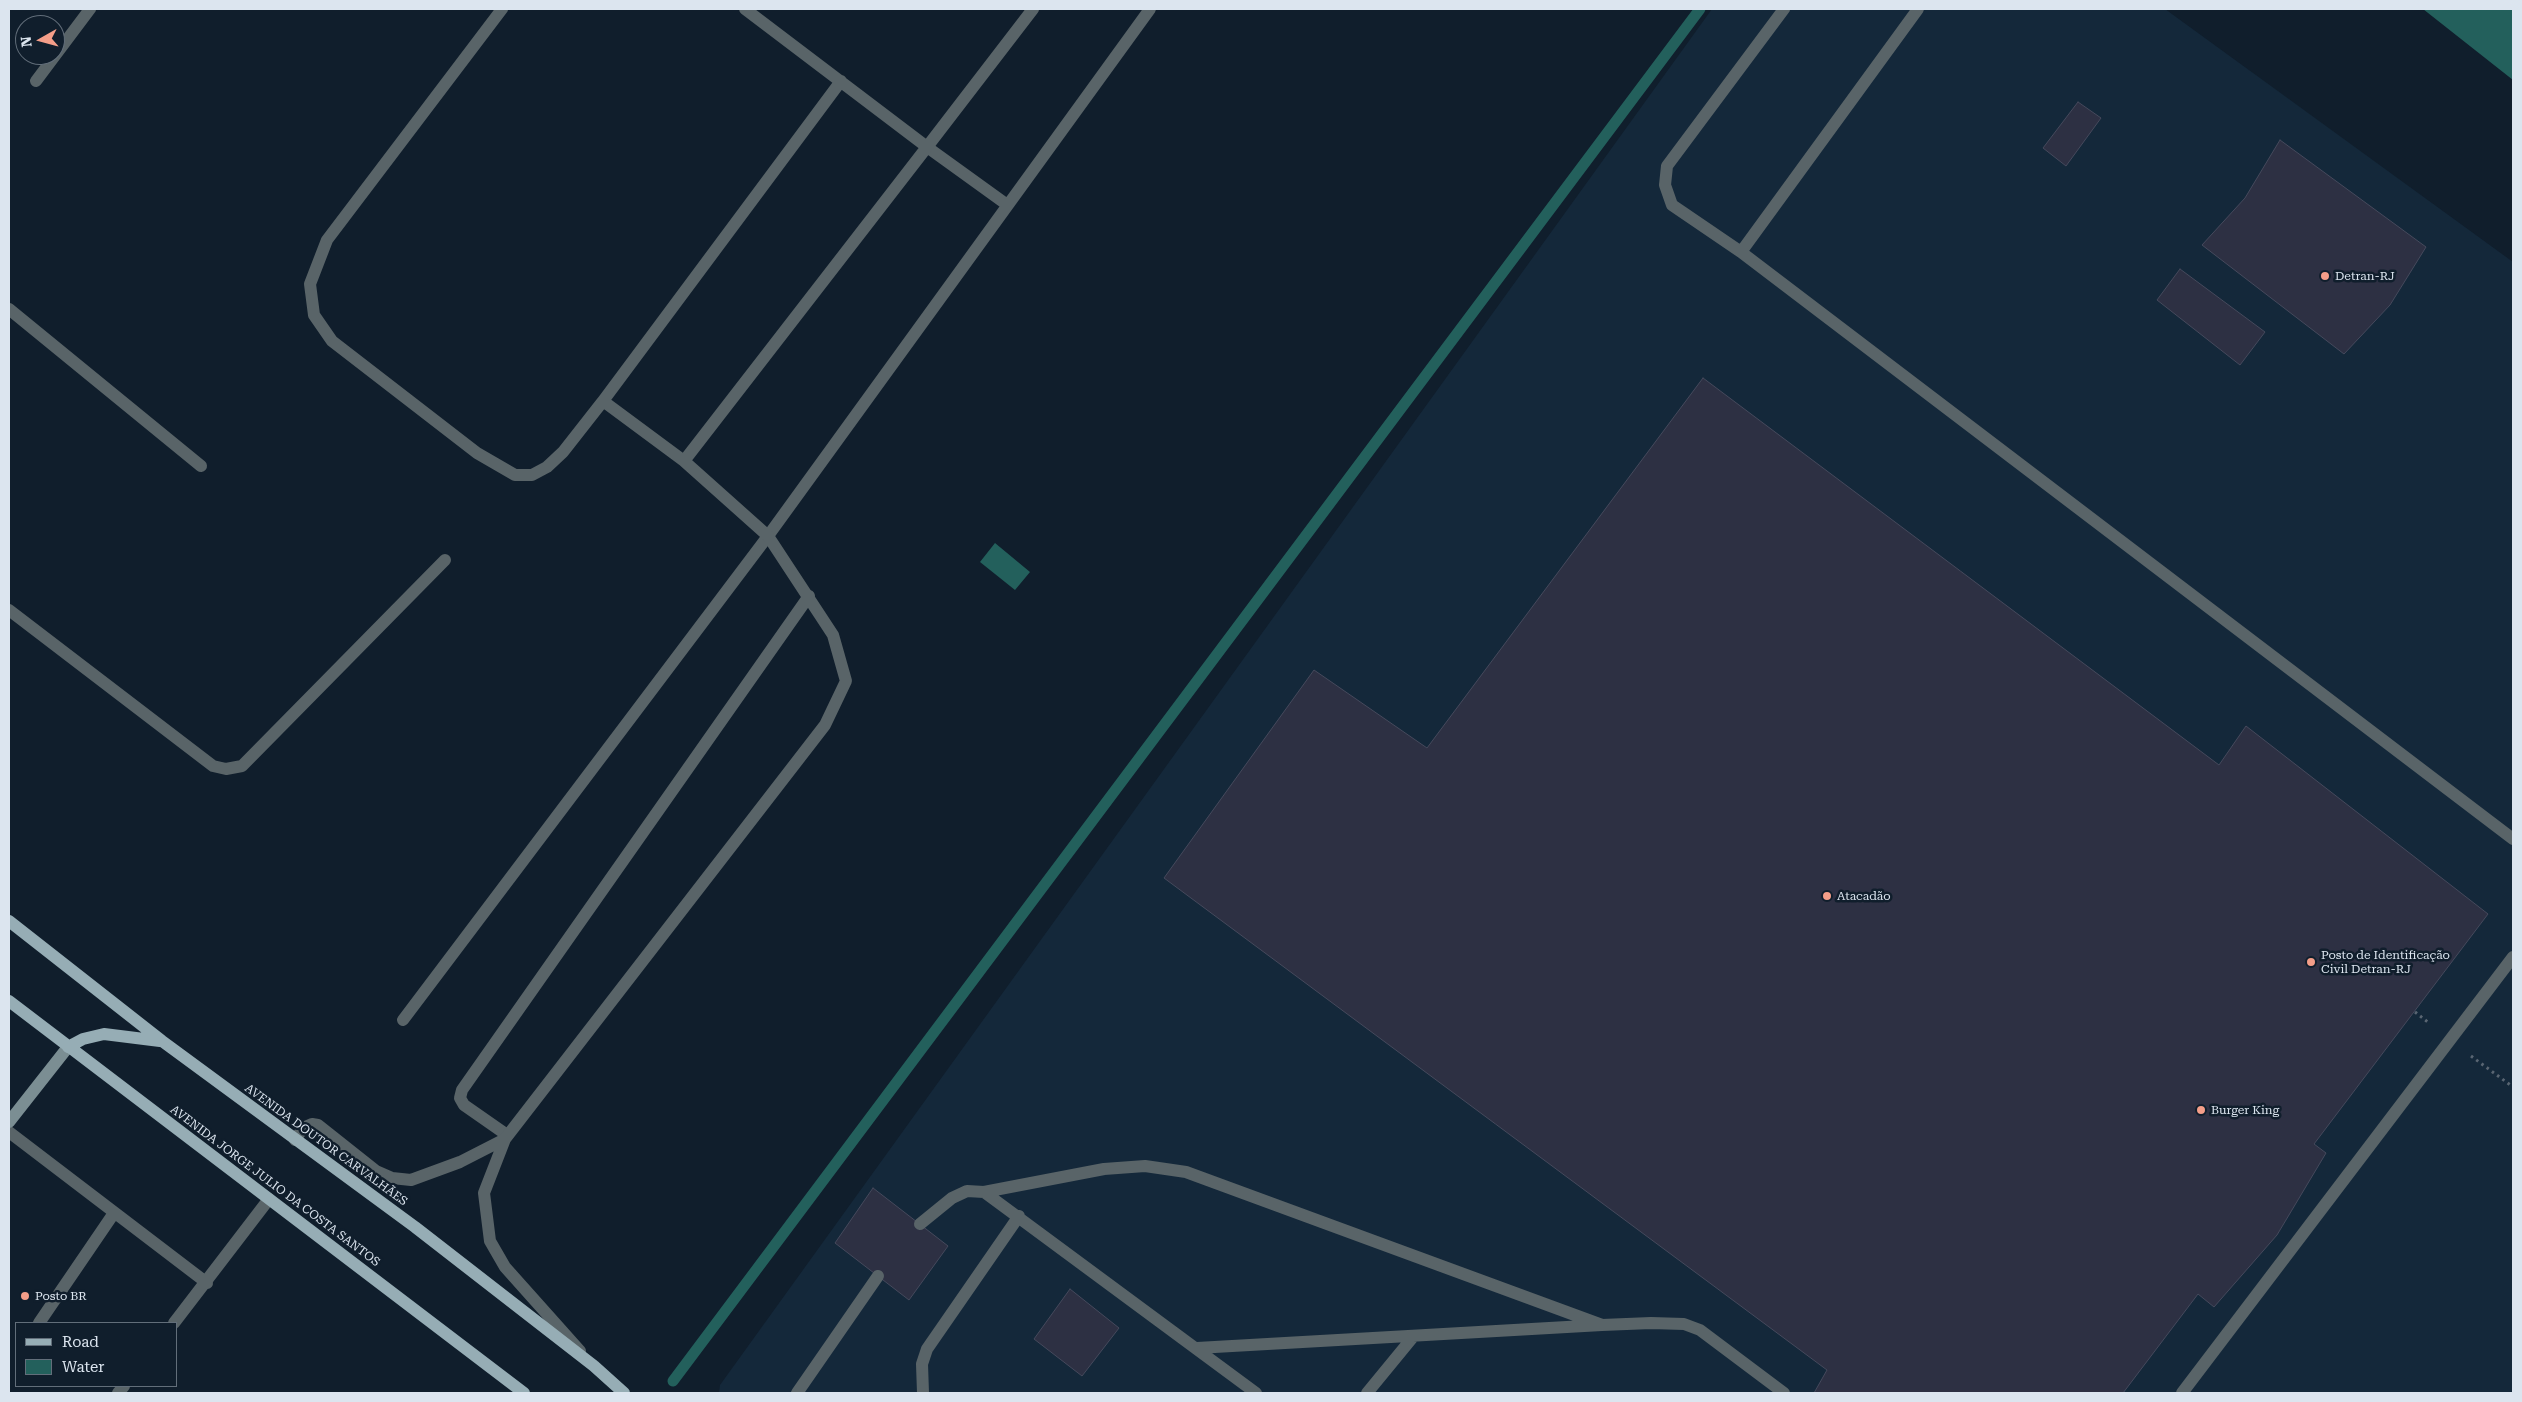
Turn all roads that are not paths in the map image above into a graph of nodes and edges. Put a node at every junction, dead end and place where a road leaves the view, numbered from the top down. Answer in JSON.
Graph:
{"nodes":[{"id":1,"x":90,"y":9,"type":"edge"},
{"id":2,"x":502,"y":9,"type":"edge"},
{"id":3,"x":745,"y":9,"type":"edge"},
{"id":4,"x":1034,"y":9,"type":"edge"},
{"id":5,"x":1150,"y":9,"type":"edge"},
{"id":6,"x":1784,"y":9,"type":"edge"},
{"id":7,"x":1918,"y":9,"type":"edge"},
{"id":8,"x":36,"y":81,"type":"dead end"},
{"id":9,"x":841,"y":81,"type":"junction"},
{"id":10,"x":927,"y":147,"type":"junction"},
{"id":11,"x":1006,"y":204,"type":"junction"},
{"id":12,"x":1741,"y":252,"type":"junction"},
{"id":13,"x":9,"y":309,"type":"edge"},
{"id":14,"x":602,"y":401,"type":"junction"},
{"id":15,"x":684,"y":461,"type":"junction"},
{"id":16,"x":201,"y":466,"type":"dead end"},
{"id":17,"x":768,"y":536,"type":"junction"},
{"id":18,"x":445,"y":560,"type":"dead end"},
{"id":19,"x":809,"y":596,"type":"junction"},
{"id":20,"x":9,"y":610,"type":"edge"},
{"id":21,"x":2513,"y":839,"type":"edge"},
{"id":22,"x":9,"y":921,"type":"edge"},
{"id":23,"x":2513,"y":957,"type":"edge"},
{"id":24,"x":9,"y":1001,"type":"edge"},
{"id":25,"x":403,"y":1020,"type":"dead end"},
{"id":26,"x":162,"y":1041,"type":"junction"},
{"id":27,"x":68,"y":1047,"type":"junction"},
{"id":28,"x":9,"y":1122,"type":"edge"},
{"id":29,"x":9,"y":1132,"type":"edge"},
{"id":30,"x":506,"y":1138,"type":"junction"},
{"id":31,"x":295,"y":1140,"type":"junction"},
{"id":32,"x":984,"y":1192,"type":"junction"},
{"id":33,"x":269,"y":1200,"type":"junction"},
{"id":34,"x":114,"y":1213,"type":"junction"},
{"id":35,"x":1019,"y":1216,"type":"junction"},
{"id":36,"x":920,"y":1224,"type":"dead end"},
{"id":37,"x":878,"y":1276,"type":"dead end"},
{"id":38,"x":207,"y":1283,"type":"junction"},
{"id":39,"x":40,"y":1322,"type":"edge"},
{"id":40,"x":175,"y":1322,"type":"edge"},
{"id":41,"x":1602,"y":1325,"type":"junction"},
{"id":42,"x":1413,"y":1337,"type":"junction"},
{"id":43,"x":1196,"y":1348,"type":"junction"},
{"id":44,"x":594,"y":1366,"type":"junction"},
{"id":45,"x":524,"y":1393,"type":"edge"},
{"id":46,"x":624,"y":1393,"type":"edge"},
{"id":47,"x":797,"y":1393,"type":"edge"},
{"id":48,"x":924,"y":1393,"type":"edge"},
{"id":49,"x":1256,"y":1393,"type":"edge"},
{"id":50,"x":1367,"y":1393,"type":"edge"},
{"id":51,"x":1784,"y":1393,"type":"edge"},
{"id":52,"x":2182,"y":1393,"type":"edge"}],
"edges":[{"from":1,"to":8,"type":"street"},
{"from":2,"to":14,"type":"street"},
{"from":3,"to":9,"type":"street"},
{"from":4,"to":10,"type":"street"},
{"from":5,"to":11,"type":"street"},
{"from":6,"to":12,"type":"street"},
{"from":7,"to":12,"type":"street"},
{"from":9,"to":10,"type":"street"},
{"from":9,"to":14,"type":"street"},
{"from":10,"to":11,"type":"street"},
{"from":10,"to":15,"type":"street"},
{"from":11,"to":17,"type":"street"},
{"from":12,"to":21,"type":"street"},
{"from":13,"to":16,"type":"street"},
{"from":14,"to":15,"type":"street"},
{"from":15,"to":17,"type":"street"},
{"from":17,"to":19,"type":"street"},
{"from":17,"to":25,"type":"street"},
{"from":18,"to":20,"type":"street"},
{"from":19,"to":30,"type":"street"},
{"from":19,"to":30,"type":"street"},
{"from":22,"to":26,"type":"main road","name":"AVENIDA DOUTOR CARVALHÃES"},
{"from":23,"to":52,"type":"street"},
{"from":24,"to":27,"type":"main road","name":"AVENIDA JORGE JULIO DA COSTA SANTOS"},
{"from":26,"to":27,"type":"main road"},
{"from":26,"to":31,"type":"main road","name":"AVENIDA DOUTOR CARVALHÃES"},
{"from":27,"to":28,"type":"main road"},
{"from":27,"to":33,"type":"main road","name":"AVENIDA JORGE JULIO DA COSTA SANTOS"},
{"from":29,"to":34,"type":"street"},
{"from":30,"to":31,"type":"street"},
{"from":30,"to":44,"type":"street"},
{"from":31,"to":44,"type":"main road","name":"AVENIDA DOUTOR CARVALHÃES"},
{"from":32,"to":35,"type":"street"},
{"from":32,"to":36,"type":"street"},
{"from":32,"to":41,"type":"street"},
{"from":33,"to":38,"type":"street"},
{"from":33,"to":45,"type":"main road","name":"AVENIDA JORGE JULIO DA COSTA SANTOS"},
{"from":34,"to":38,"type":"street"},
{"from":34,"to":39,"type":"street"},
{"from":35,"to":43,"type":"street"},
{"from":35,"to":48,"type":"street"},
{"from":37,"to":47,"type":"street"},
{"from":38,"to":40,"type":"street"},
{"from":41,"to":42,"type":"street"},
{"from":41,"to":51,"type":"street"},
{"from":42,"to":43,"type":"street"},
{"from":42,"to":50,"type":"street"},
{"from":43,"to":49,"type":"street"},
{"from":44,"to":46,"type":"main road","name":"AVENIDA DOUTOR CARVALHÃES"}]}
